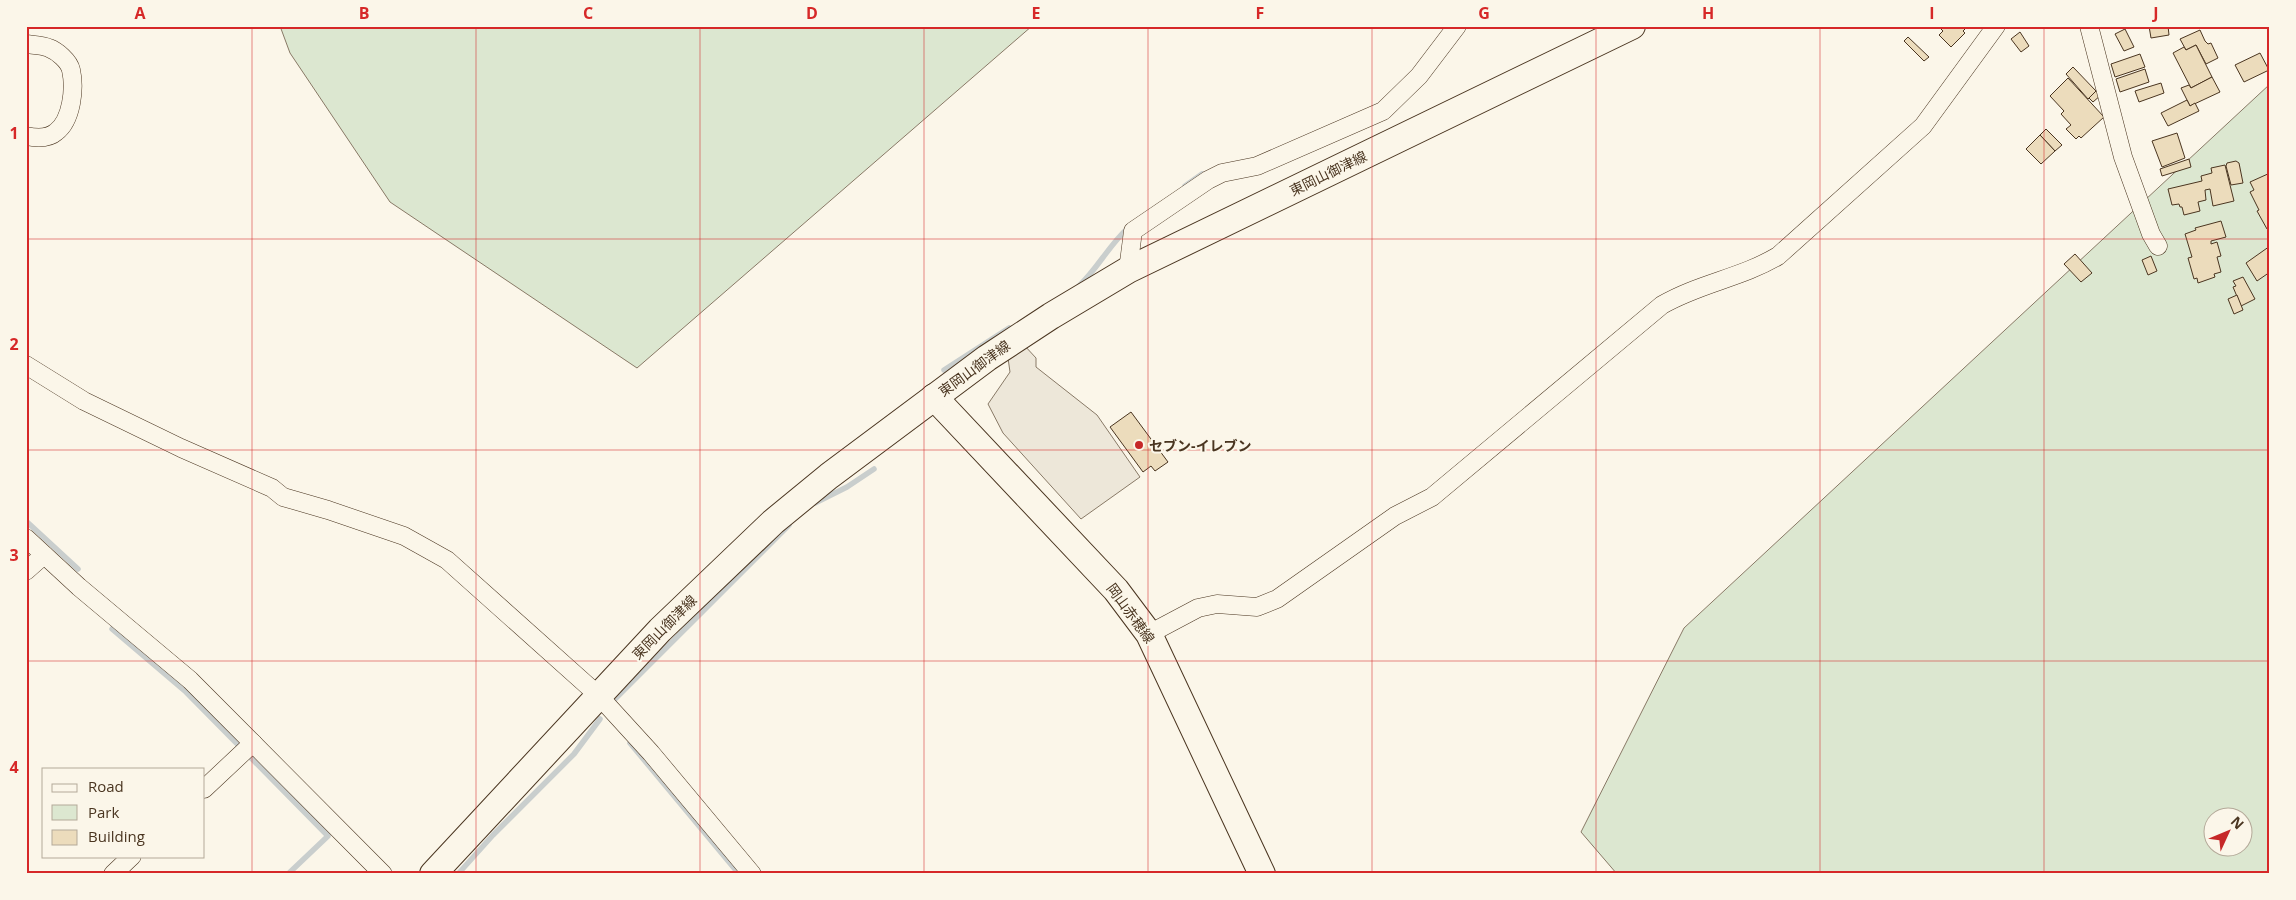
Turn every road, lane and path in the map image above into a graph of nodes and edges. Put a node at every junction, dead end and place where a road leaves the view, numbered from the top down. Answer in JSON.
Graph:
{"nodes":[{"id":1,"x":1457,"y":26,"type":"edge"},
{"id":2,"x":1632,"y":26,"type":"edge"},
{"id":3,"x":1996,"y":26,"type":"edge"},
{"id":4,"x":2089,"y":26,"type":"edge"},
{"id":5,"x":26,"y":44,"type":"edge"},
{"id":6,"x":26,"y":136,"type":"edge"},
{"id":7,"x":2158,"y":246,"type":"dead end"},
{"id":8,"x":1128,"y":270,"type":"junction"},
{"id":9,"x":26,"y":365,"type":"edge"},
{"id":10,"x":934,"y":398,"type":"junction"},
{"id":11,"x":26,"y":538,"type":"edge"},
{"id":12,"x":44,"y":555,"type":"junction"},
{"id":13,"x":26,"y":571,"type":"edge"},
{"id":14,"x":1149,"y":634,"type":"junction"},
{"id":15,"x":598,"y":695,"type":"junction"},
{"id":16,"x":247,"y":748,"type":"junction"},
{"id":17,"x":205,"y":788,"type":"edge"},
{"id":18,"x":130,"y":858,"type":"edge"},
{"id":19,"x":113,"y":874,"type":"edge"},
{"id":20,"x":383,"y":874,"type":"edge"},
{"id":21,"x":433,"y":874,"type":"edge"},
{"id":22,"x":752,"y":874,"type":"edge"},
{"id":23,"x":1262,"y":874,"type":"edge"}],
"edges":[{"from":1,"to":8,"type":"street"},
{"from":2,"to":8,"type":"main road","name":"東岡山御津線"},
{"from":3,"to":14,"type":"street"},
{"from":4,"to":7,"type":"street"},
{"from":5,"to":6,"type":"street"},
{"from":8,"to":10,"type":"main road","name":"東岡山御津線"},
{"from":9,"to":15,"type":"street"},
{"from":10,"to":14,"type":"main road","name":"岡山赤穂線"},
{"from":10,"to":15,"type":"main road","name":"東岡山御津線"},
{"from":11,"to":12,"type":"street"},
{"from":12,"to":13,"type":"street"},
{"from":12,"to":16,"type":"street"},
{"from":14,"to":23,"type":"main road","name":"岡山赤穂線"},
{"from":15,"to":21,"type":"main road","name":"東岡山御津線"},
{"from":15,"to":22,"type":"street"},
{"from":16,"to":17,"type":"street"},
{"from":16,"to":20,"type":"street"},
{"from":18,"to":19,"type":"street"}]}
